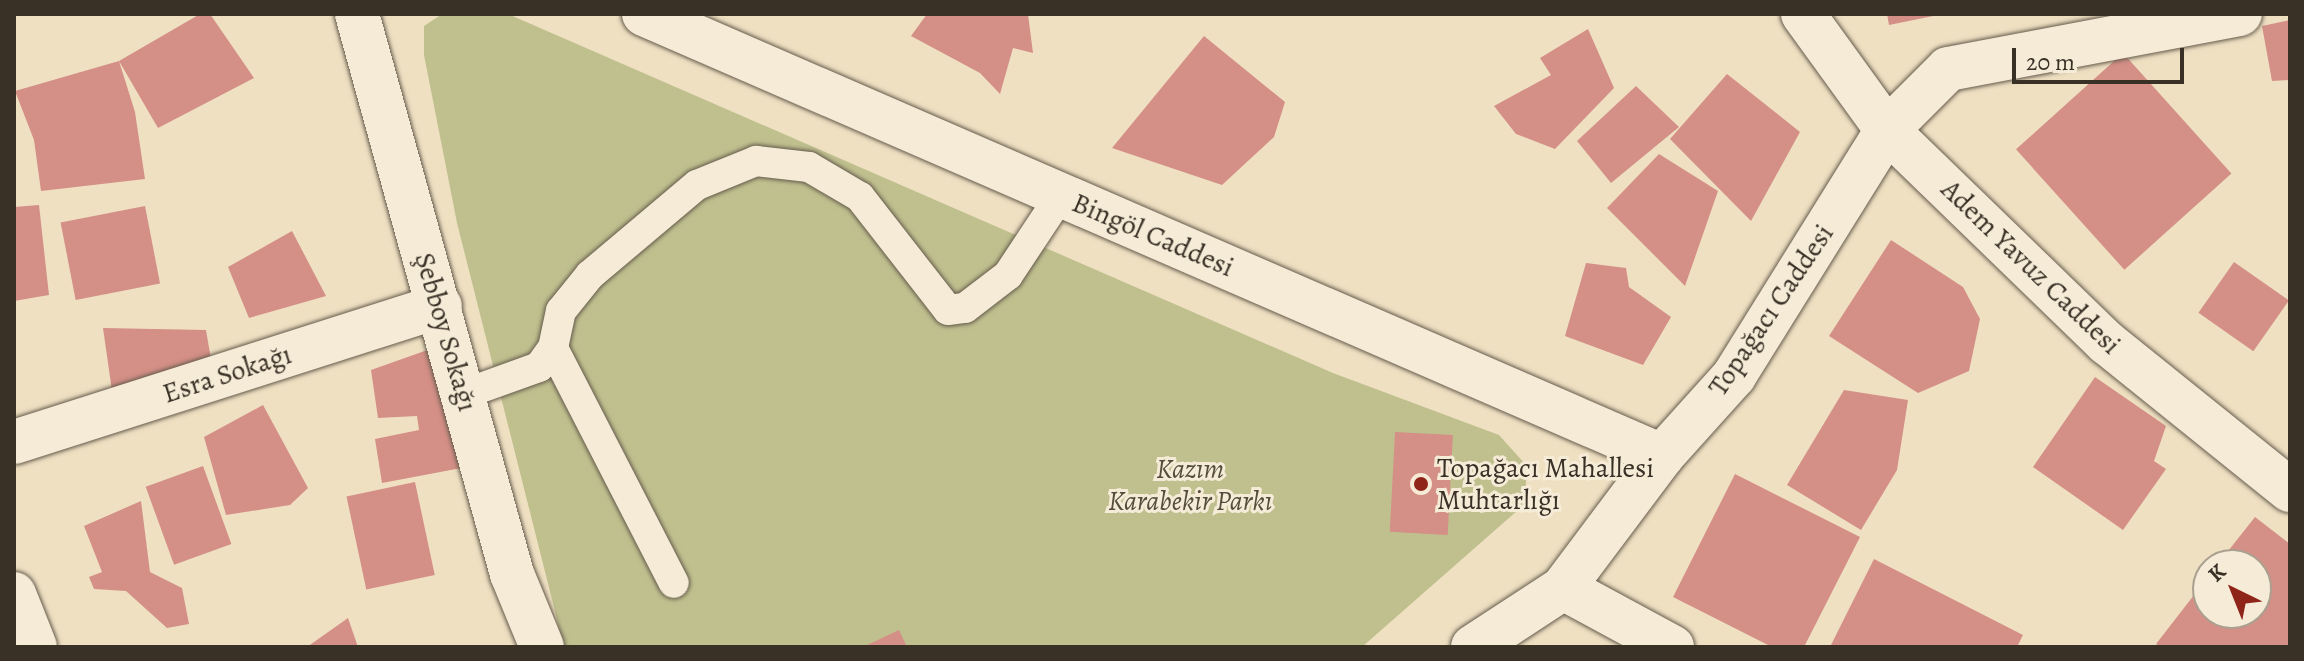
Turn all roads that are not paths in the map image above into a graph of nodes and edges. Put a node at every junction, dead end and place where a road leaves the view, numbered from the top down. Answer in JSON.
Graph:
{"nodes":[{"id":1,"x":357,"y":14,"type":"edge"},
{"id":2,"x":644,"y":14,"type":"edge"},
{"id":3,"x":1803,"y":14,"type":"edge"},
{"id":4,"x":2240,"y":14,"type":"edge"},
{"id":5,"x":1887,"y":130,"type":"junction"},
{"id":6,"x":1061,"y":195,"type":"junction"},
{"id":7,"x":440,"y":306,"type":"junction"},
{"id":8,"x":553,"y":348,"type":"junction"},
{"id":9,"x":464,"y":394,"type":"junction"},
{"id":10,"x":14,"y":442,"type":"edge"},
{"id":11,"x":1662,"y":456,"type":"junction"},
{"id":12,"x":2290,"y":490,"type":"edge"},
{"id":13,"x":674,"y":583,"type":"dead end"},
{"id":14,"x":1563,"y":588,"type":"junction"},
{"id":15,"x":14,"y":594,"type":"edge"},
{"id":16,"x":35,"y":647,"type":"edge"},
{"id":17,"x":542,"y":647,"type":"edge"},
{"id":18,"x":1473,"y":647,"type":"edge"},
{"id":19,"x":1672,"y":647,"type":"edge"}],
"edges":[{"from":1,"to":7,"type":"street","name":"Şebboy Sokağı"},
{"from":2,"to":6,"type":"street","name":"Bingöl Caddesi"},
{"from":3,"to":5,"type":"street","name":"Adem Yavuz Caddesi"},
{"from":4,"to":5,"type":"street","name":"Topağacı Caddesi"},
{"from":5,"to":11,"type":"street","name":"Topağacı Caddesi"},
{"from":5,"to":12,"type":"street","name":"Adem Yavuz Caddesi"},
{"from":6,"to":8,"type":"lane"},
{"from":6,"to":11,"type":"street","name":"Bingöl Caddesi"},
{"from":7,"to":9,"type":"street","name":"Şebboy Sokağı"},
{"from":7,"to":10,"type":"street","name":"Esra Sokağı"},
{"from":8,"to":9,"type":"lane"},
{"from":8,"to":13,"type":"lane"},
{"from":9,"to":17,"type":"street","name":"Şebboy Sokağı"},
{"from":11,"to":14,"type":"street","name":"Topağacı Caddesi"},
{"from":14,"to":18,"type":"street","name":"Topağacı Caddesi"},
{"from":14,"to":19,"type":"street"},
{"from":15,"to":16,"type":"street"}]}
